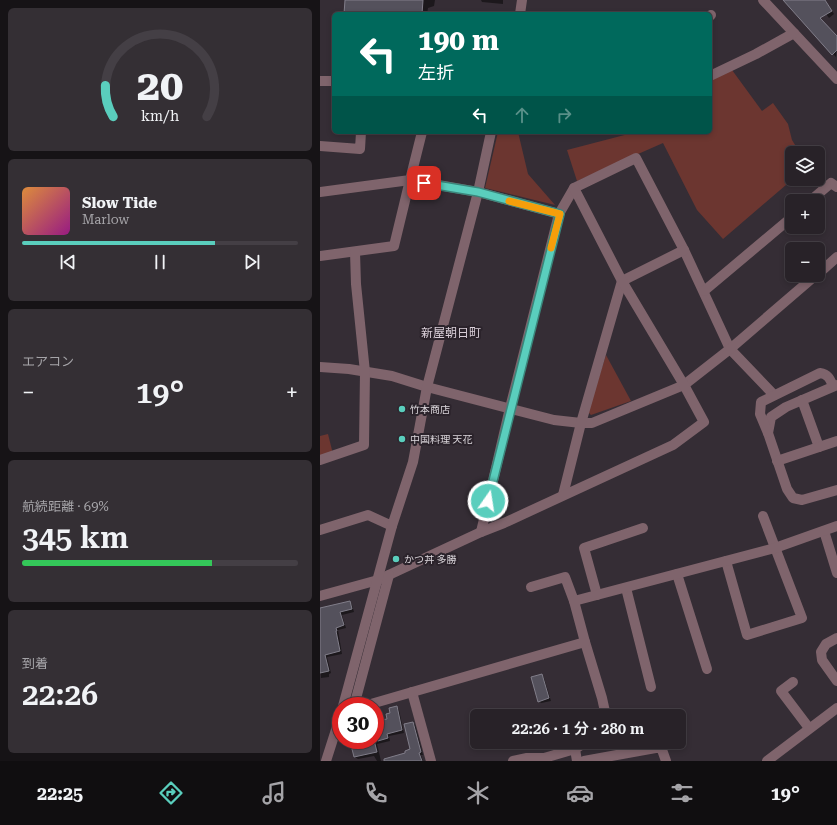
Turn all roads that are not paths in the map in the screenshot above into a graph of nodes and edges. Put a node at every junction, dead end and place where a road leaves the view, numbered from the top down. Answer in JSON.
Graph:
{"nodes":[{"id":1,"x":522,"y":0,"type":"edge"},
{"id":2,"x":763,"y":0,"type":"edge"},
{"id":3,"x":520,"y":12,"type":"edge"},
{"id":4,"x":794,"y":33,"type":"junction"},
{"id":5,"x":712,"y":74,"type":"edge"},
{"id":6,"x":837,"y":79,"type":"edge"},
{"id":7,"x":320,"y":81,"type":"edge"},
{"id":8,"x":332,"y":81,"type":"edge"},
{"id":9,"x":361,"y":134,"type":"edge"},
{"id":10,"x":422,"y":134,"type":"edge"},
{"id":11,"x":492,"y":134,"type":"edge"},
{"id":12,"x":320,"y":146,"type":"edge"},
{"id":13,"x":410,"y":180,"type":"junction"},
{"id":14,"x":837,"y":187,"type":"edge"},
{"id":15,"x":574,"y":188,"type":"junction"},
{"id":16,"x":320,"y":192,"type":"edge"},
{"id":17,"x":478,"y":192,"type":"junction"},
{"id":18,"x":818,"y":194,"type":"edge"},
{"id":19,"x":560,"y":214,"type":"junction"},
{"id":20,"x":785,"y":223,"type":"edge"},
{"id":21,"x":684,"y":250,"type":"junction"},
{"id":22,"x":356,"y":252,"type":"junction"},
{"id":23,"x":320,"y":256,"type":"edge"},
{"id":24,"x":837,"y":257,"type":"edge"},
{"id":25,"x":825,"y":267,"type":"edge"},
{"id":26,"x":622,"y":281,"type":"junction"},
{"id":27,"x":808,"y":282,"type":"edge"},
{"id":28,"x":704,"y":291,"type":"junction"},
{"id":29,"x":730,"y":349,"type":"junction"},
{"id":30,"x":320,"y":366,"type":"edge"},
{"id":31,"x":365,"y":372,"type":"junction"},
{"id":32,"x":835,"y":385,"type":"edge"},
{"id":33,"x":684,"y":386,"type":"junction"},
{"id":34,"x":427,"y":387,"type":"junction"},
{"id":35,"x":774,"y":395,"type":"junction"},
{"id":36,"x":802,"y":400,"type":"junction"},
{"id":37,"x":510,"y":408,"type":"junction"},
{"id":38,"x":581,"y":423,"type":"junction"},
{"id":39,"x":768,"y":433,"type":"junction"},
{"id":40,"x":837,"y":441,"type":"edge"},
{"id":41,"x":819,"y":447,"type":"junction"},
{"id":42,"x":320,"y":460,"type":"edge"},
{"id":43,"x":777,"y":461,"type":"junction"},
{"id":44,"x":837,"y":490,"type":"edge"},
{"id":45,"x":563,"y":495,"type":"junction"},
{"id":46,"x":764,"y":516,"type":"dead end"},
{"id":47,"x":392,"y":526,"type":"junction"},
{"id":48,"x":837,"y":526,"type":"edge"},
{"id":49,"x":643,"y":528,"type":"dead end"},
{"id":50,"x":320,"y":530,"type":"edge"},
{"id":51,"x":824,"y":531,"type":"junction"},
{"id":52,"x":481,"y":532,"type":"junction"},
{"id":53,"x":775,"y":548,"type":"junction"},
{"id":54,"x":726,"y":561,"type":"junction"},
{"id":55,"x":837,"y":573,"type":"edge"},
{"id":56,"x":677,"y":574,"type":"junction"},
{"id":57,"x":388,"y":575,"type":"junction"},
{"id":58,"x":378,"y":580,"type":"junction"},
{"id":59,"x":531,"y":587,"type":"dead end"},
{"id":60,"x":626,"y":588,"type":"junction"},
{"id":61,"x":597,"y":595,"type":"junction"},
{"id":62,"x":320,"y":596,"type":"edge"},
{"id":63,"x":574,"y":601,"type":"junction"},
{"id":64,"x":837,"y":638,"type":"edge"},
{"id":65,"x":586,"y":642,"type":"junction"},
{"id":66,"x":707,"y":669,"type":"dead end"},
{"id":67,"x":837,"y":681,"type":"edge"},
{"id":68,"x":793,"y":682,"type":"dead end"},
{"id":69,"x":651,"y":687,"type":"dead end"},
{"id":70,"x":412,"y":692,"type":"junction"},
{"id":71,"x":346,"y":697,"type":"edge"},
{"id":72,"x":356,"y":697,"type":"edge"},
{"id":73,"x":384,"y":700,"type":"edge"},
{"id":74,"x":837,"y":708,"type":"edge"},
{"id":75,"x":604,"y":709,"type":"edge"},
{"id":76,"x":809,"y":728,"type":"junction"},
{"id":77,"x":332,"y":743,"type":"edge"},
{"id":78,"x":331,"y":746,"type":"junction"},
{"id":79,"x":320,"y":749,"type":"edge"},
{"id":80,"x":575,"y":749,"type":"joint"},
{"id":81,"x":326,"y":761,"type":"edge"},
{"id":82,"x":431,"y":761,"type":"edge"},
{"id":83,"x":513,"y":761,"type":"edge"},
{"id":84,"x":577,"y":761,"type":"edge"},
{"id":85,"x":584,"y":761,"type":"edge"},
{"id":86,"x":666,"y":761,"type":"edge"},
{"id":87,"x":767,"y":761,"type":"edge"}],
"edges":[{"from":1,"to":3,"type":"street"},
{"from":2,"to":4,"type":"street"},
{"from":4,"to":5,"type":"street"},
{"from":4,"to":6,"type":"street"},
{"from":7,"to":8,"type":"street"},
{"from":9,"to":12,"type":"street"},
{"from":10,"to":13,"type":"street"},
{"from":11,"to":17,"type":"street"},
{"from":13,"to":16,"type":"street"},
{"from":13,"to":17,"type":"street"},
{"from":13,"to":22,"type":"street"},
{"from":14,"to":18,"type":"street"},
{"from":15,"to":19,"type":"street"},
{"from":15,"to":21,"type":"street"},
{"from":15,"to":26,"type":"street"},
{"from":17,"to":19,"type":"street"},
{"from":17,"to":34,"type":"street"},
{"from":19,"to":37,"type":"street"},
{"from":20,"to":28,"type":"street"},
{"from":21,"to":26,"type":"street"},
{"from":21,"to":28,"type":"street"},
{"from":22,"to":23,"type":"street"},
{"from":22,"to":31,"type":"street"},
{"from":24,"to":25,"type":"street"},
{"from":26,"to":33,"type":"street"},
{"from":26,"to":38,"type":"street"},
{"from":27,"to":29,"type":"street"},
{"from":28,"to":29,"type":"street"},
{"from":29,"to":33,"type":"street"},
{"from":29,"to":35,"type":"street"},
{"from":30,"to":31,"type":"street"},
{"from":31,"to":34,"type":"street"},
{"from":31,"to":42,"type":"street"},
{"from":32,"to":35,"type":"street"},
{"from":32,"to":36,"type":"street"},
{"from":33,"to":38,"type":"street"},
{"from":33,"to":45,"type":"street"},
{"from":34,"to":37,"type":"street"},
{"from":34,"to":47,"type":"street"},
{"from":35,"to":39,"type":"street"},
{"from":36,"to":39,"type":"street"},
{"from":36,"to":41,"type":"street"},
{"from":37,"to":38,"type":"street"},
{"from":37,"to":52,"type":"street"},
{"from":38,"to":45,"type":"street"},
{"from":39,"to":43,"type":"street"},
{"from":40,"to":41,"type":"street"},
{"from":41,"to":43,"type":"street"},
{"from":43,"to":44,"type":"street"},
{"from":45,"to":52,"type":"street"},
{"from":46,"to":53,"type":"street"},
{"from":47,"to":50,"type":"street"},
{"from":47,"to":58,"type":"street"},
{"from":48,"to":51,"type":"street"},
{"from":49,"to":61,"type":"street"},
{"from":51,"to":53,"type":"street"},
{"from":51,"to":55,"type":"street"},
{"from":52,"to":57,"type":"street"},
{"from":53,"to":54,"type":"street"},
{"from":53,"to":54,"type":"street"},
{"from":54,"to":56,"type":"street"},
{"from":56,"to":60,"type":"street"},
{"from":56,"to":66,"type":"street"},
{"from":57,"to":58,"type":"street"},
{"from":57,"to":72,"type":"street"},
{"from":58,"to":62,"type":"street"},
{"from":58,"to":71,"type":"street"},
{"from":59,"to":63,"type":"street"},
{"from":60,"to":61,"type":"street"},
{"from":60,"to":69,"type":"street"},
{"from":61,"to":63,"type":"street"},
{"from":63,"to":65,"type":"street"},
{"from":64,"to":67,"type":"street"},
{"from":65,"to":70,"type":"street"},
{"from":65,"to":75,"type":"street"},
{"from":68,"to":76,"type":"street"},
{"from":70,"to":73,"type":"street"},
{"from":70,"to":82,"type":"street"},
{"from":74,"to":76,"type":"street"},
{"from":76,"to":87,"type":"street"},
{"from":77,"to":78,"type":"street"},
{"from":78,"to":79,"type":"street"},
{"from":78,"to":81,"type":"street"},
{"from":80,"to":83,"type":"street"},
{"from":80,"to":84,"type":"street"},
{"from":85,"to":86,"type":"street"}]}
